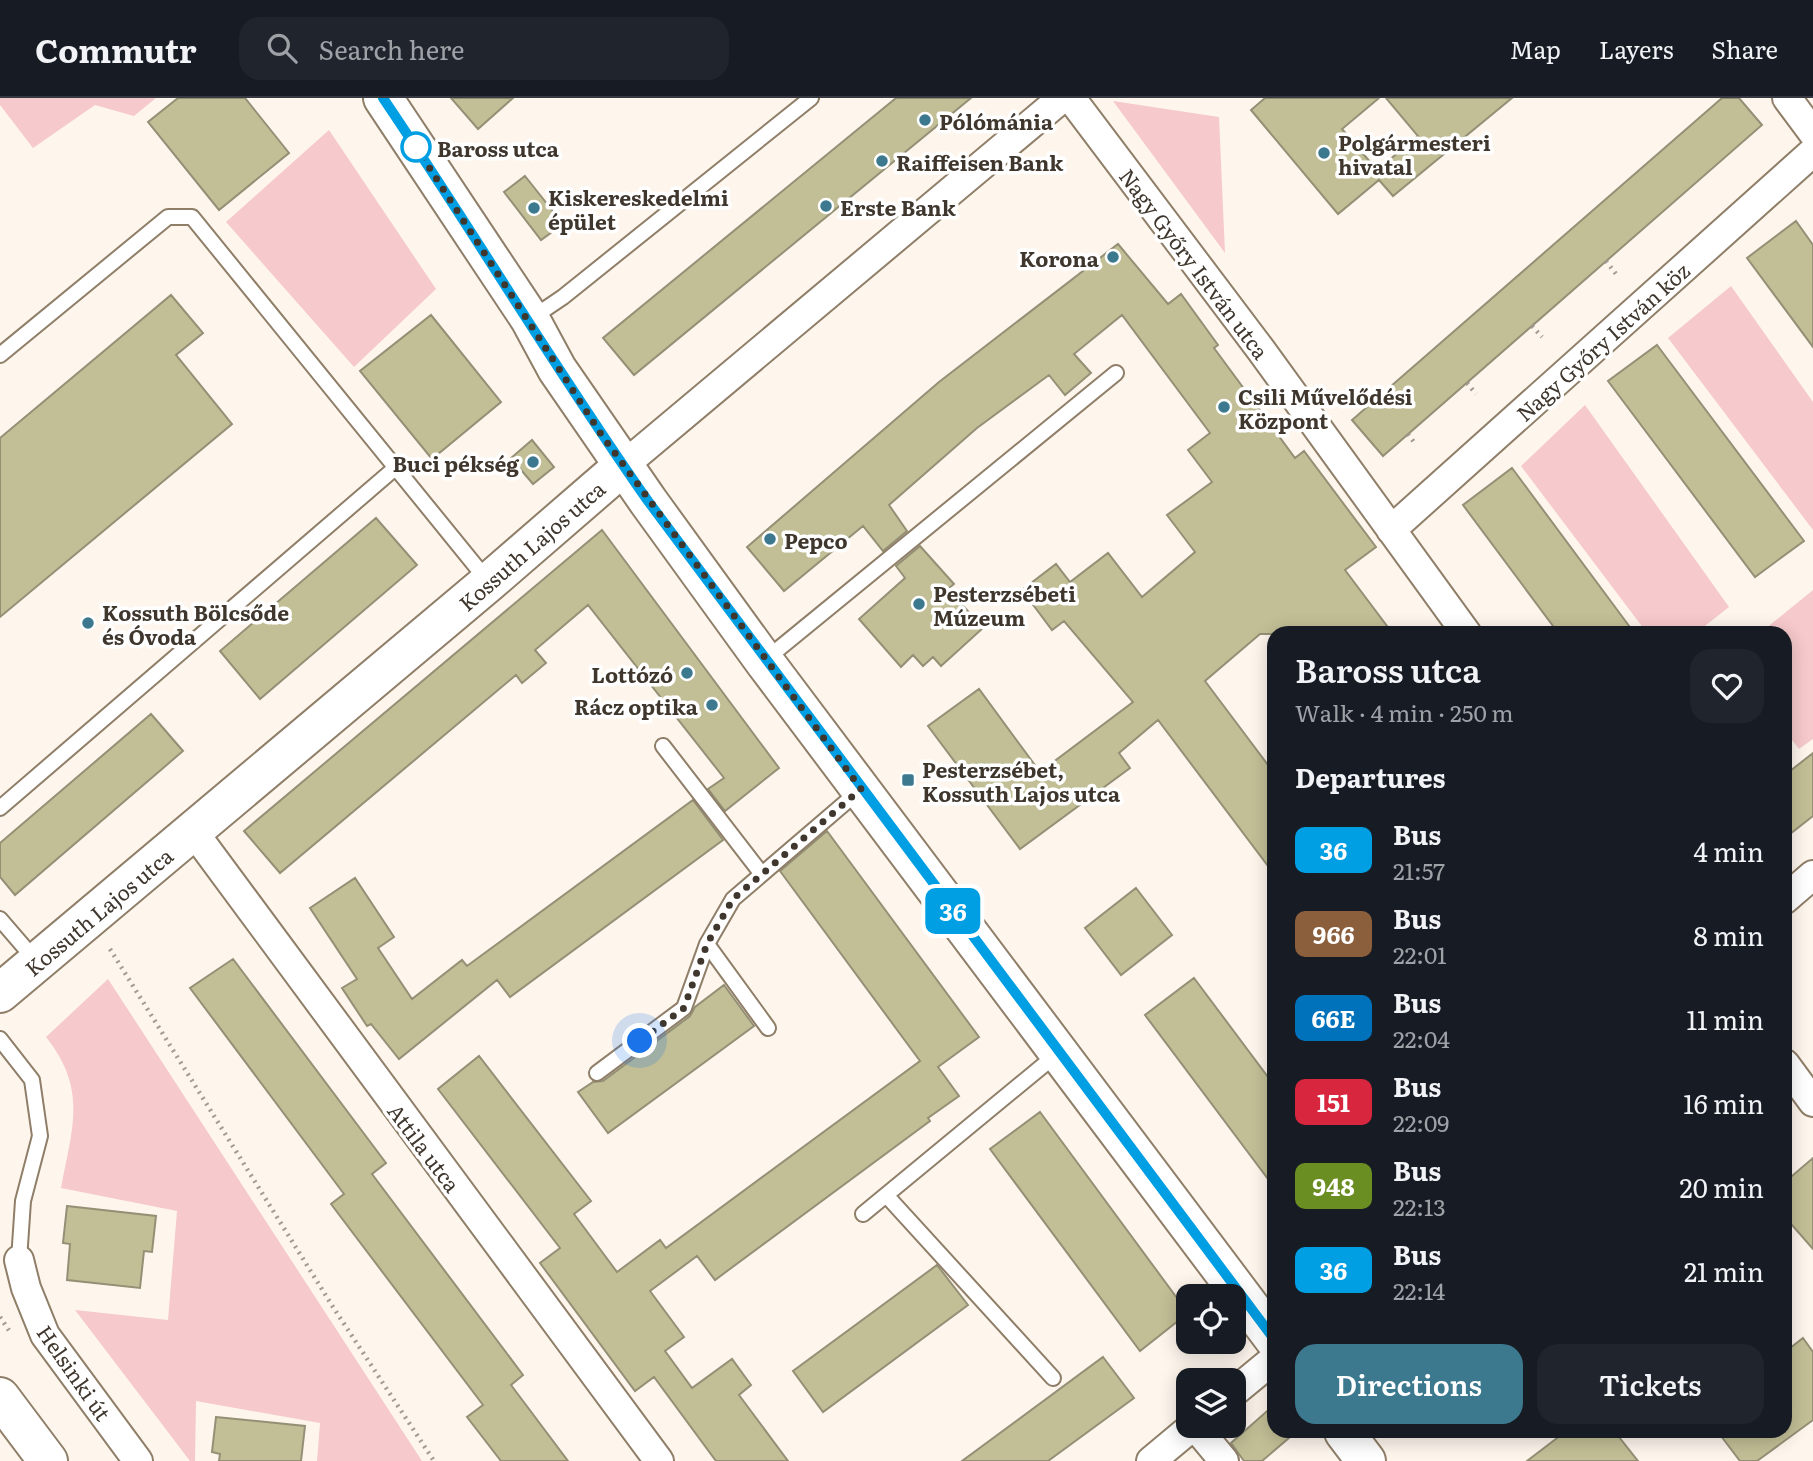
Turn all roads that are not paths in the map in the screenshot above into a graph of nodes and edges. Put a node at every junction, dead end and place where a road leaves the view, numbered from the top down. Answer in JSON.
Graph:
{"nodes":[{"id":1,"x":383,"y":98,"type":"edge"},
{"id":2,"x":811,"y":98,"type":"edge"},
{"id":3,"x":1062,"y":98,"type":"edge"},
{"id":4,"x":1071,"y":98,"type":"edge"},
{"id":5,"x":1787,"y":98,"type":"edge"},
{"id":6,"x":1813,"y":133,"type":"edge"},
{"id":7,"x":1813,"y":152,"type":"edge"},
{"id":8,"x":530,"y":319,"type":"junction"},
{"id":9,"x":0,"y":355,"type":"edge"},
{"id":10,"x":1116,"y":373,"type":"dead end"},
{"id":11,"x":623,"y":466,"type":"junction"},
{"id":12,"x":394,"y":469,"type":"junction"},
{"id":13,"x":1391,"y":530,"type":"junction"},
{"id":14,"x":489,"y":582,"type":"junction"},
{"id":15,"x":1460,"y":626,"type":"edge"},
{"id":16,"x":764,"y":661,"type":"junction"},
{"id":17,"x":663,"y":746,"type":"dead end"},
{"id":18,"x":861,"y":789,"type":"junction"},
{"id":19,"x":0,"y":808,"type":"edge"},
{"id":20,"x":193,"y":831,"type":"junction"},
{"id":21,"x":761,"y":873,"type":"junction"},
{"id":22,"x":1813,"y":875,"type":"edge"},
{"id":23,"x":1792,"y":893,"type":"edge"},
{"id":24,"x":0,"y":919,"type":"edge"},
{"id":25,"x":707,"y":944,"type":"junction"},
{"id":26,"x":38,"y":963,"type":"junction"},
{"id":27,"x":0,"y":993,"type":"edge"},
{"id":28,"x":768,"y":1028,"type":"dead end"},
{"id":29,"x":0,"y":1039,"type":"edge"},
{"id":30,"x":1060,"y":1051,"type":"junction"},
{"id":31,"x":597,"y":1073,"type":"dead end"},
{"id":32,"x":1792,"y":1074,"type":"edge"},
{"id":33,"x":1813,"y":1102,"type":"edge"},
{"id":34,"x":886,"y":1195,"type":"junction"},
{"id":35,"x":863,"y":1214,"type":"dead end"},
{"id":36,"x":19,"y":1260,"type":"joint"},
{"id":37,"x":1267,"y":1330,"type":"edge"},
{"id":38,"x":1267,"y":1366,"type":"edge"},
{"id":39,"x":1053,"y":1378,"type":"dead end"},
{"id":40,"x":1246,"y":1382,"type":"edge"},
{"id":41,"x":0,"y":1397,"type":"edge"},
{"id":42,"x":1179,"y":1438,"type":"edge"},
{"id":43,"x":1204,"y":1438,"type":"edge"},
{"id":44,"x":1349,"y":1438,"type":"edge"},
{"id":45,"x":48,"y":1461,"type":"edge"},
{"id":46,"x":138,"y":1461,"type":"edge"},
{"id":47,"x":659,"y":1461,"type":"edge"},
{"id":48,"x":1151,"y":1461,"type":"edge"},
{"id":49,"x":1224,"y":1461,"type":"edge"},
{"id":50,"x":1366,"y":1461,"type":"edge"}],
"edges":[{"from":1,"to":8,"type":"street"},
{"from":2,"to":8,"type":"lane"},
{"from":3,"to":11,"type":"street","name":"Kossuth Lajos utca"},
{"from":4,"to":13,"type":"street","name":"Nagy Győry István utca"},
{"from":5,"to":6,"type":"street"},
{"from":7,"to":13,"type":"street","name":"Nagy Győry István köz"},
{"from":8,"to":11,"type":"street"},
{"from":9,"to":12,"type":"lane"},
{"from":10,"to":16,"type":"lane"},
{"from":11,"to":14,"type":"street","name":"Kossuth Lajos utca"},
{"from":11,"to":16,"type":"street"},
{"from":12,"to":14,"type":"lane"},
{"from":12,"to":19,"type":"lane"},
{"from":13,"to":15,"type":"street","name":"Nagy Győry István utca"},
{"from":14,"to":20,"type":"street","name":"Kossuth Lajos utca"},
{"from":16,"to":18,"type":"street"},
{"from":17,"to":21,"type":"lane"},
{"from":18,"to":21,"type":"lane"},
{"from":18,"to":30,"type":"street"},
{"from":20,"to":26,"type":"street","name":"Kossuth Lajos utca"},
{"from":20,"to":47,"type":"street","name":"Attila utca"},
{"from":21,"to":25,"type":"lane"},
{"from":22,"to":23,"type":"street"},
{"from":24,"to":26,"type":"lane"},
{"from":25,"to":28,"type":"lane"},
{"from":25,"to":31,"type":"lane"},
{"from":26,"to":27,"type":"street","name":"Kossuth Lajos utca"},
{"from":29,"to":36,"type":"lane","name":"Helsinki út"},
{"from":30,"to":34,"type":"lane"},
{"from":30,"to":37,"type":"street"},
{"from":32,"to":33,"type":"street"},
{"from":34,"to":35,"type":"lane"},
{"from":34,"to":39,"type":"lane"},
{"from":36,"to":46,"type":"street","name":"Helsinki út"},
{"from":38,"to":40,"type":"street"},
{"from":41,"to":45,"type":"street"},
{"from":42,"to":48,"type":"street"},
{"from":43,"to":49,"type":"street"},
{"from":44,"to":50,"type":"street"}]}
